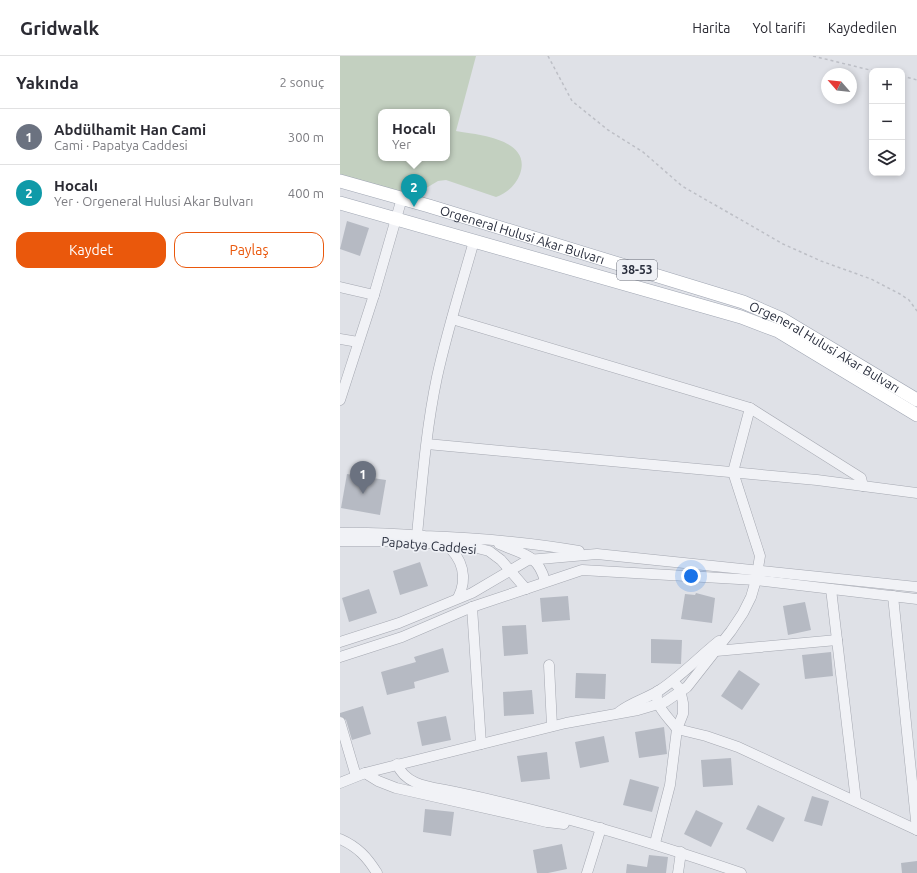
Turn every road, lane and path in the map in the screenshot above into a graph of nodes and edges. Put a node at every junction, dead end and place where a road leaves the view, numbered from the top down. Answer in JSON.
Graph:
{"nodes":[{"id":1,"x":548,"y":56,"type":"edge"},
{"id":2,"x":813,"y":56,"type":"edge"},
{"id":3,"x":869,"y":70,"type":"edge"},
{"id":4,"x":905,"y":77,"type":"edge"},
{"id":5,"x":917,"y":80,"type":"edge"},
{"id":6,"x":340,"y":181,"type":"edge"},
{"id":7,"x":402,"y":198,"type":"junction"},
{"id":8,"x":340,"y":203,"type":"edge"},
{"id":9,"x":396,"y":220,"type":"junction"},
{"id":10,"x":474,"y":241,"type":"junction"},
{"id":11,"x":340,"y":287,"type":"edge"},
{"id":12,"x":374,"y":295,"type":"junction"},
{"id":13,"x":917,"y":311,"type":"edge"},
{"id":14,"x":452,"y":319,"type":"junction"},
{"id":15,"x":340,"y":339,"type":"edge"},
{"id":16,"x":358,"y":342,"type":"junction"},
{"id":17,"x":340,"y":400,"type":"edge"},
{"id":18,"x":917,"y":400,"type":"edge"},
{"id":19,"x":750,"y":408,"type":"junction"},
{"id":20,"x":917,"y":416,"type":"edge"},
{"id":21,"x":427,"y":444,"type":"junction"},
{"id":22,"x":733,"y":472,"type":"junction"},
{"id":23,"x":863,"y":486,"type":"junction"},
{"id":24,"x":917,"y":493,"type":"edge"},
{"id":25,"x":340,"y":533,"type":"edge"},
{"id":26,"x":417,"y":535,"type":"junction"},
{"id":27,"x":490,"y":540,"type":"junction"},
{"id":28,"x":340,"y":541,"type":"edge"},
{"id":29,"x":445,"y":544,"type":"junction"},
{"id":30,"x":597,"y":554,"type":"junction"},
{"id":31,"x":535,"y":559,"type":"junction"},
{"id":32,"x":510,"y":571,"type":"junction"},
{"id":33,"x":756,"y":575,"type":"junction"},
{"id":34,"x":545,"y":581,"type":"junction"},
{"id":35,"x":917,"y":587,"type":"edge"},
{"id":36,"x":526,"y":589,"type":"junction"},
{"id":37,"x":831,"y":589,"type":"junction"},
{"id":38,"x":893,"y":596,"type":"junction"},
{"id":39,"x":458,"y":598,"type":"junction"},
{"id":40,"x":917,"y":599,"type":"edge"},
{"id":41,"x":472,"y":607,"type":"junction"},
{"id":42,"x":731,"y":631,"type":"junction"},
{"id":43,"x":837,"y":640,"type":"junction"},
{"id":44,"x":340,"y":642,"type":"edge"},
{"id":45,"x":716,"y":651,"type":"junction"},
{"id":46,"x":340,"y":657,"type":"edge"},
{"id":47,"x":549,"y":666,"type":"dead end"},
{"id":48,"x":673,"y":681,"type":"junction"},
{"id":49,"x":658,"y":691,"type":"junction"},
{"id":50,"x":681,"y":693,"type":"junction"},
{"id":51,"x":659,"y":704,"type":"junction"},
{"id":52,"x":619,"y":712,"type":"junction"},
{"id":53,"x":340,"y":722,"type":"edge"},
{"id":54,"x":552,"y":726,"type":"junction"},
{"id":55,"x":677,"y":729,"type":"junction"},
{"id":56,"x":481,"y":744,"type":"junction"},
{"id":57,"x":398,"y":764,"type":"junction"},
{"id":58,"x":361,"y":775,"type":"junction"},
{"id":59,"x":340,"y":783,"type":"edge"},
{"id":60,"x":856,"y":801,"type":"junction"},
{"id":61,"x":601,"y":828,"type":"junction"},
{"id":62,"x":917,"y":830,"type":"edge"},
{"id":63,"x":340,"y":840,"type":"edge"},
{"id":64,"x":655,"y":843,"type":"junction"},
{"id":65,"x":681,"y":852,"type":"junction"},
{"id":66,"x":377,"y":873,"type":"edge"},
{"id":67,"x":587,"y":873,"type":"edge"},
{"id":68,"x":678,"y":873,"type":"edge"},
{"id":69,"x":741,"y":873,"type":"edge"}],
"edges":[{"from":1,"to":13,"type":"path"},
{"from":2,"to":3,"type":"path"},
{"from":4,"to":5,"type":"path"},
{"from":6,"to":7,"type":"main road","name":"Orgeneral Hulusi Akar Bulvarı","number":"38-53"},
{"from":7,"to":9,"type":"street"},
{"from":7,"to":18,"type":"main road","name":"Orgeneral Hulusi Akar Bulvarı","number":"38-53"},
{"from":8,"to":9,"type":"main road","name":"Orgeneral Hulusi Akar Bulvarı"},
{"from":9,"to":10,"type":"main road","name":"Orgeneral Hulusi Akar Bulvarı"},
{"from":9,"to":12,"type":"street"},
{"from":10,"to":14,"type":"street"},
{"from":10,"to":20,"type":"main road","name":"Orgeneral Hulusi Akar Bulvarı"},
{"from":11,"to":12,"type":"street"},
{"from":12,"to":16,"type":"street"},
{"from":14,"to":19,"type":"street"},
{"from":14,"to":21,"type":"street"},
{"from":15,"to":16,"type":"street"},
{"from":16,"to":17,"type":"street"},
{"from":19,"to":22,"type":"street"},
{"from":19,"to":23,"type":"street"},
{"from":21,"to":22,"type":"street"},
{"from":21,"to":26,"type":"street"},
{"from":22,"to":23,"type":"street"},
{"from":22,"to":33,"type":"street"},
{"from":23,"to":24,"type":"street"},
{"from":25,"to":26,"type":"street","name":"Papatya Caddesi"},
{"from":26,"to":27,"type":"street","name":"Papatya Caddesi"},
{"from":27,"to":30,"type":"street","name":"Papatya Caddesi"},
{"from":27,"to":31,"type":"street"},
{"from":28,"to":29,"type":"street","name":"Papatya Caddesi"},
{"from":29,"to":32,"type":"street","name":"Papatya Caddesi"},
{"from":29,"to":39,"type":"street"},
{"from":30,"to":31,"type":"street"},
{"from":30,"to":33,"type":"street"},
{"from":31,"to":32,"type":"street"},
{"from":31,"to":34,"type":"street"},
{"from":32,"to":36,"type":"street","name":"Papatya Caddesi"},
{"from":32,"to":39,"type":"street"},
{"from":33,"to":34,"type":"street"},
{"from":33,"to":35,"type":"street"},
{"from":33,"to":37,"type":"street"},
{"from":33,"to":42,"type":"street"},
{"from":34,"to":36,"type":"street"},
{"from":36,"to":41,"type":"street"},
{"from":37,"to":38,"type":"street"},
{"from":37,"to":43,"type":"street"},
{"from":38,"to":40,"type":"street"},
{"from":38,"to":62,"type":"street"},
{"from":39,"to":44,"type":"street"},
{"from":41,"to":46,"type":"street"},
{"from":41,"to":56,"type":"street"},
{"from":42,"to":45,"type":"street"},
{"from":42,"to":48,"type":"street"},
{"from":43,"to":45,"type":"street"},
{"from":43,"to":60,"type":"street"},
{"from":45,"to":50,"type":"street"},
{"from":47,"to":54,"type":"street"},
{"from":48,"to":49,"type":"street"},
{"from":48,"to":50,"type":"street"},
{"from":49,"to":51,"type":"street"},
{"from":49,"to":52,"type":"street"},
{"from":50,"to":51,"type":"street"},
{"from":50,"to":55,"type":"street"},
{"from":51,"to":52,"type":"street"},
{"from":51,"to":55,"type":"street"},
{"from":52,"to":54,"type":"street"},
{"from":53,"to":58,"type":"street"},
{"from":54,"to":56,"type":"street"},
{"from":55,"to":60,"type":"street"},
{"from":55,"to":64,"type":"street"},
{"from":56,"to":57,"type":"street"},
{"from":57,"to":58,"type":"street"},
{"from":57,"to":61,"type":"street"},
{"from":58,"to":59,"type":"street"},
{"from":58,"to":61,"type":"street"},
{"from":60,"to":62,"type":"street"},
{"from":61,"to":64,"type":"street"},
{"from":61,"to":67,"type":"street"},
{"from":63,"to":66,"type":"street"},
{"from":64,"to":65,"type":"street"},
{"from":65,"to":68,"type":"street"},
{"from":65,"to":69,"type":"street"}]}
